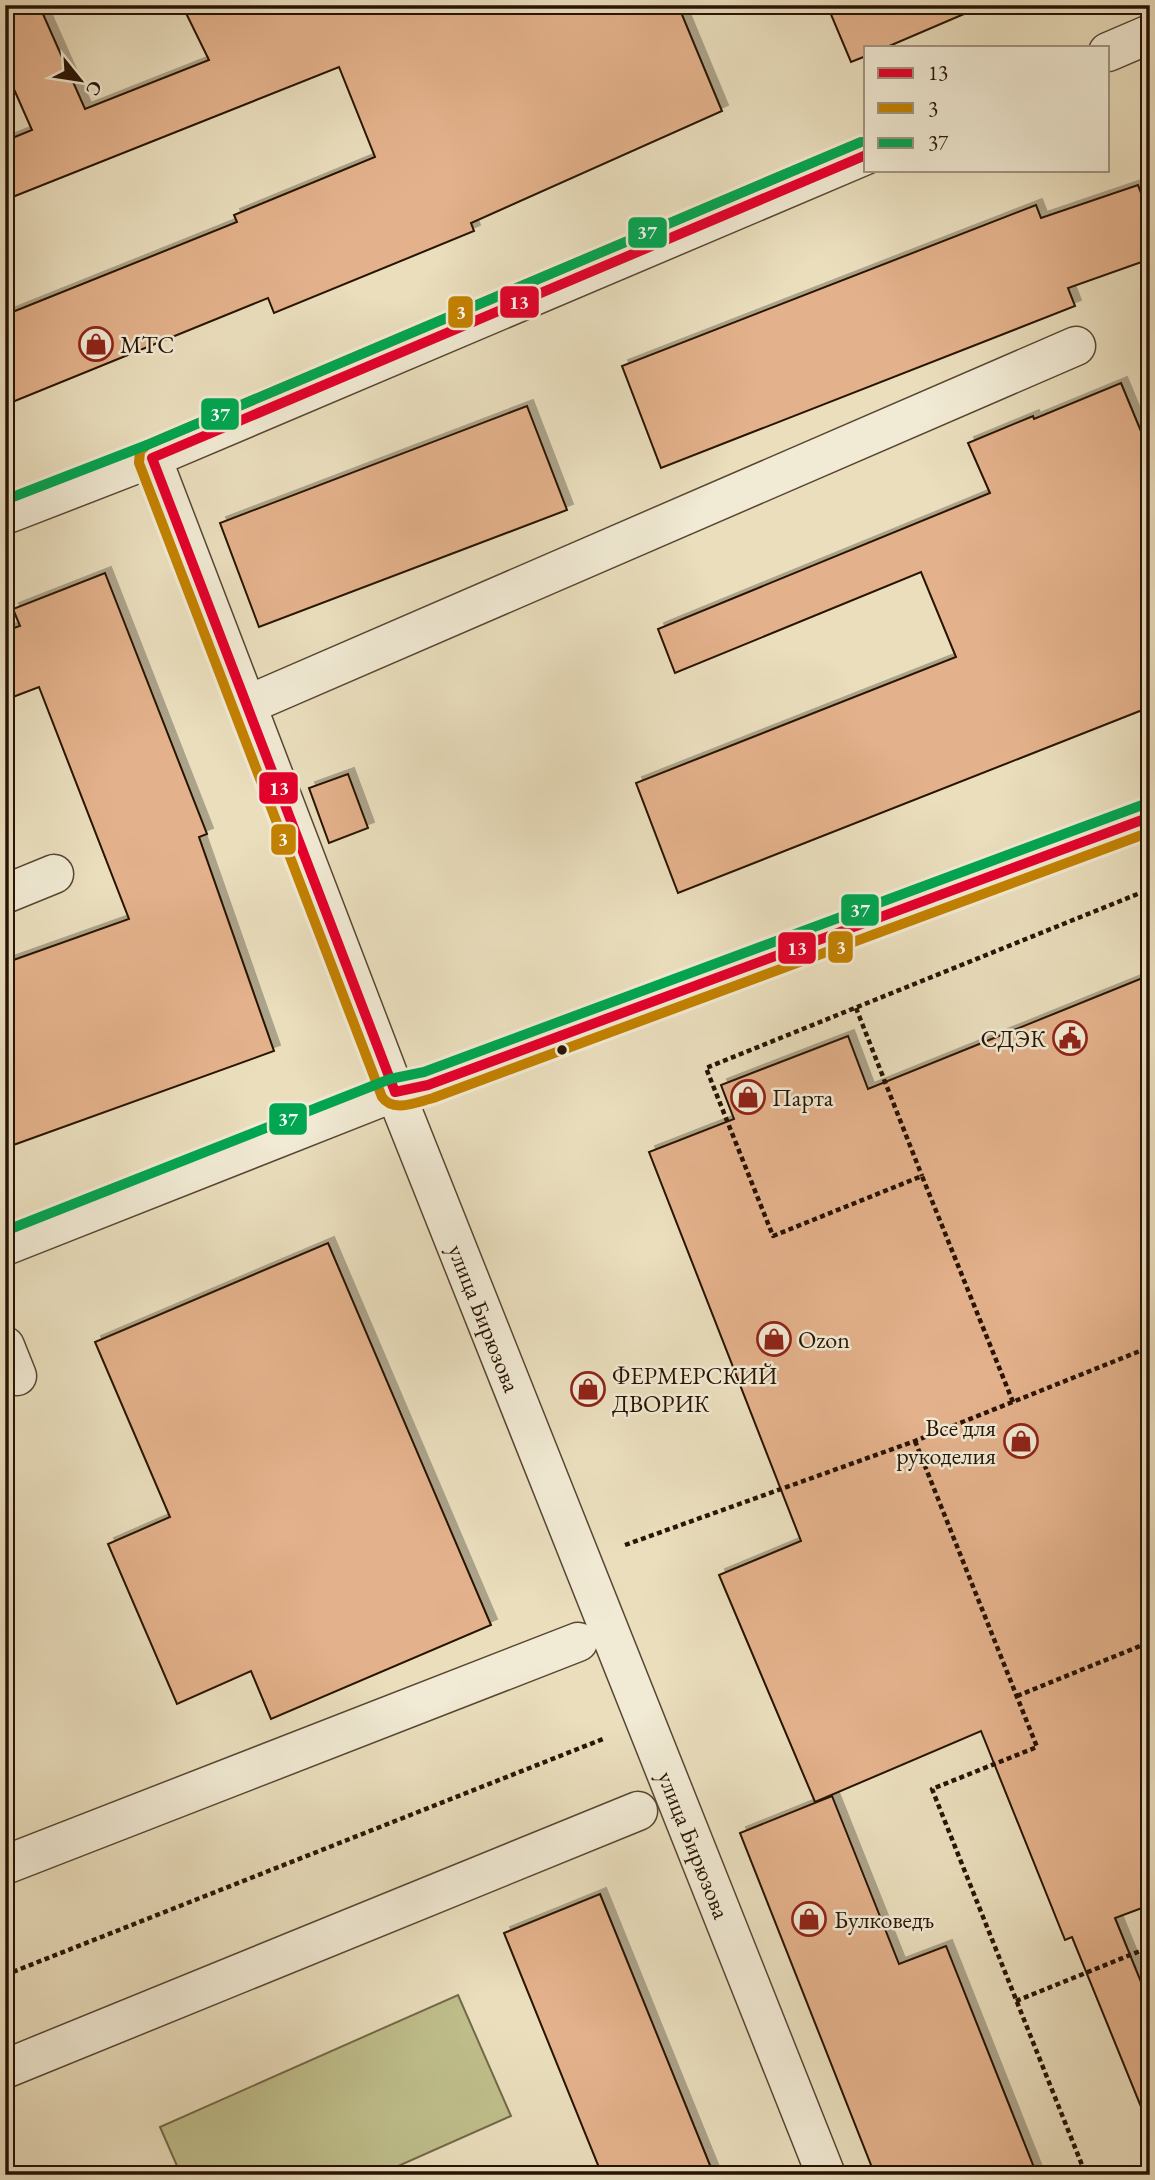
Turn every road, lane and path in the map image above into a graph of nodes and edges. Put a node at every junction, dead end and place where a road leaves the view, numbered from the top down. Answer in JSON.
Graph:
{"nodes":[{"id":1,"x":1150,"y":34,"type":"edge"},
{"id":2,"x":1110,"y":51,"type":"edge"},
{"id":3,"x":864,"y":156,"type":"edge"},
{"id":4,"x":1076,"y":346,"type":"dead end"},
{"id":5,"x":152,"y":458,"type":"junction"},
{"id":6,"x":5,"y":515,"type":"edge"},
{"id":7,"x":247,"y":705,"type":"junction"},
{"id":8,"x":1150,"y":817,"type":"edge"},
{"id":9,"x":54,"y":874,"type":"dead end"},
{"id":10,"x":1150,"y":889,"type":"edge"},
{"id":11,"x":5,"y":894,"type":"edge"},
{"id":12,"x":856,"y":1007,"type":"junction"},
{"id":13,"x":395,"y":1092,"type":"junction"},
{"id":14,"x":922,"y":1176,"type":"junction"},
{"id":15,"x":5,"y":1246,"type":"edge"},
{"id":16,"x":1150,"y":1347,"type":"edge"},
{"id":17,"x":1013,"y":1402,"type":"junction"},
{"id":18,"x":915,"y":1441,"type":"junction"},
{"id":19,"x":581,"y":1561,"type":"junction"},
{"id":20,"x":578,"y":1642,"type":"dead end"},
{"id":21,"x":1150,"y":1642,"type":"edge"},
{"id":22,"x":1017,"y":1696,"type":"junction"},
{"id":23,"x":646,"y":1722,"type":"junction"},
{"id":24,"x":638,"y":1811,"type":"dead end"},
{"id":25,"x":5,"y":1865,"type":"edge"},
{"id":26,"x":1150,"y":1947,"type":"edge"},
{"id":27,"x":5,"y":1975,"type":"edge"},
{"id":28,"x":1016,"y":2001,"type":"junction"},
{"id":29,"x":5,"y":2069,"type":"edge"},
{"id":30,"x":826,"y":2175,"type":"edge"},
{"id":31,"x":1086,"y":2175,"type":"edge"}],
"edges":[{"from":1,"to":2,"type":"street"},
{"from":3,"to":5,"type":"street"},
{"from":4,"to":7,"type":"street"},
{"from":5,"to":6,"type":"street"},
{"from":5,"to":7,"type":"street","name":"улица Бирюзова"},
{"from":7,"to":13,"type":"street","name":"улица Бирюзова"},
{"from":8,"to":13,"type":"street"},
{"from":9,"to":11,"type":"street"},
{"from":10,"to":12,"type":"path"},
{"from":12,"to":14,"type":"path"},
{"from":12,"to":14,"type":"path"},
{"from":13,"to":15,"type":"street"},
{"from":13,"to":19,"type":"street","name":"улица Бирюзова"},
{"from":14,"to":17,"type":"path"},
{"from":16,"to":17,"type":"path"},
{"from":17,"to":18,"type":"path"},
{"from":18,"to":19,"type":"path"},
{"from":18,"to":22,"type":"path"},
{"from":19,"to":23,"type":"street","name":"улица Бирюзова"},
{"from":20,"to":25,"type":"street"},
{"from":21,"to":22,"type":"path"},
{"from":22,"to":28,"type":"path"},
{"from":23,"to":27,"type":"path"},
{"from":23,"to":30,"type":"street","name":"улица Бирюзова"},
{"from":24,"to":29,"type":"street"},
{"from":26,"to":28,"type":"path"},
{"from":28,"to":31,"type":"path"}]}
